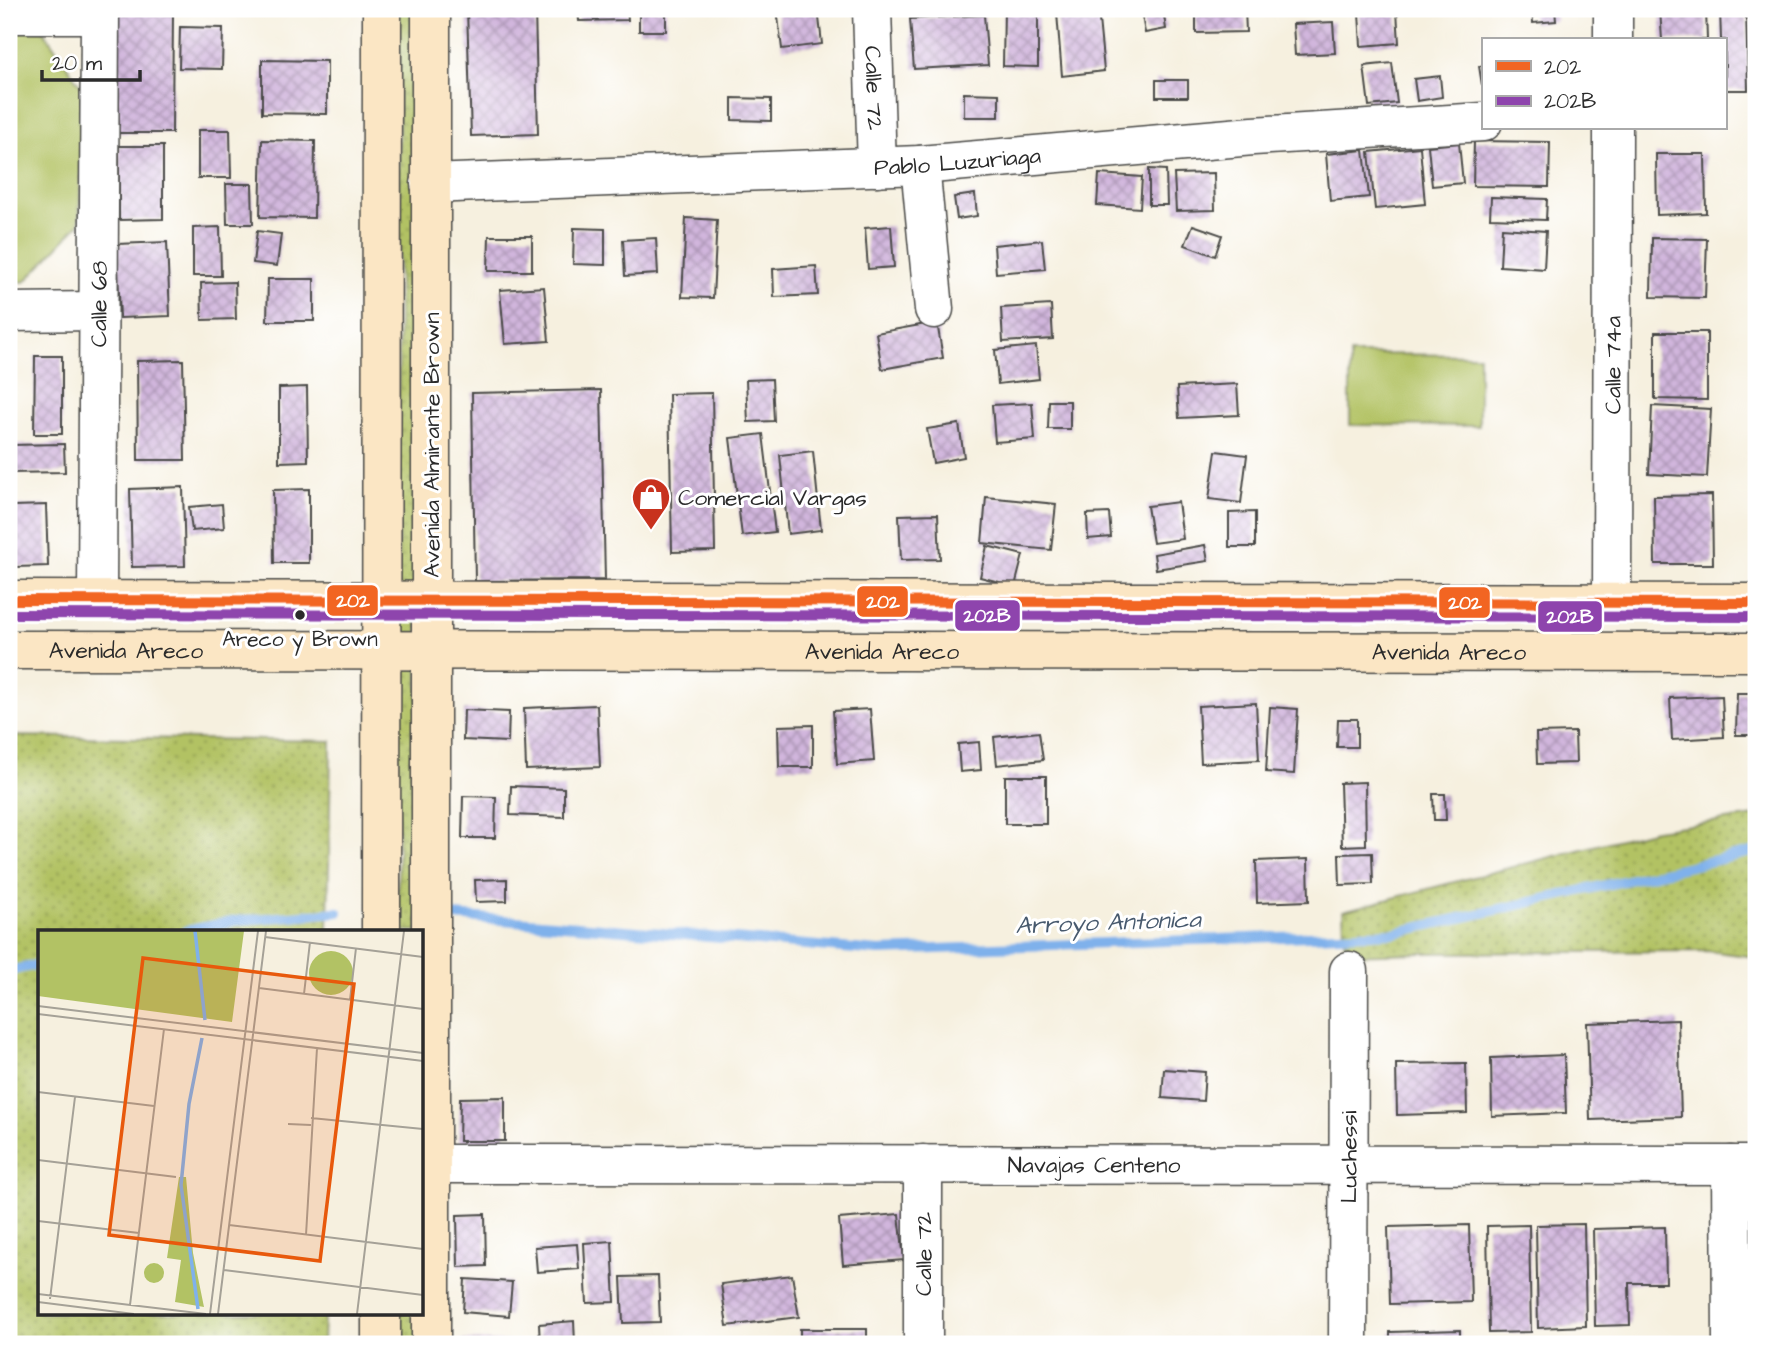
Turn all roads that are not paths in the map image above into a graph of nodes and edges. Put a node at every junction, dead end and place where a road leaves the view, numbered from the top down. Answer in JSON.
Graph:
{"nodes":[{"id":1,"x":382,"y":9,"type":"edge"},
{"id":2,"x":431,"y":9,"type":"edge"},
{"id":3,"x":872,"y":9,"type":"edge"},
{"id":4,"x":1613,"y":9,"type":"edge"},
{"id":5,"x":100,"y":11,"type":"edge"},
{"id":6,"x":9,"y":14,"type":"edge"},
{"id":7,"x":1613,"y":38,"type":"edge"},
{"id":8,"x":1482,"y":122,"type":"edge"},
{"id":9,"x":1613,"y":130,"type":"edge"},
{"id":10,"x":920,"y":164,"type":"junction"},
{"id":11,"x":877,"y":167,"type":"junction"},
{"id":12,"x":430,"y":184,"type":"junction"},
{"id":13,"x":934,"y":309,"type":"dead end"},
{"id":14,"x":98,"y":311,"type":"junction"},
{"id":15,"x":9,"y":312,"type":"edge"},
{"id":16,"x":9,"y":600,"type":"edge"},
{"id":17,"x":97,"y":600,"type":"junction"},
{"id":18,"x":381,"y":601,"type":"junction"},
{"id":19,"x":431,"y":601,"type":"junction"},
{"id":20,"x":1612,"y":603,"type":"junction"},
{"id":21,"x":1756,"y":603,"type":"edge"},
{"id":22,"x":9,"y":650,"type":"edge"},
{"id":23,"x":381,"y":650,"type":"junction"},
{"id":24,"x":431,"y":650,"type":"junction"},
{"id":25,"x":1756,"y":652,"type":"edge"},
{"id":26,"x":381,"y":930,"type":"edge"},
{"id":27,"x":1349,"y":971,"type":"dead end"},
{"id":28,"x":431,"y":1164,"type":"junction"},
{"id":29,"x":923,"y":1164,"type":"junction"},
{"id":30,"x":1348,"y":1164,"type":"junction"},
{"id":31,"x":1744,"y":1165,"type":"edge"},
{"id":32,"x":381,"y":1314,"type":"edge"},
{"id":33,"x":381,"y":1344,"type":"edge"},
{"id":34,"x":431,"y":1344,"type":"edge"},
{"id":35,"x":923,"y":1344,"type":"edge"},
{"id":36,"x":1348,"y":1344,"type":"edge"},
{"id":37,"x":1732,"y":1344,"type":"edge"}],
"edges":[{"from":1,"to":18,"type":"main road"},
{"from":2,"to":12,"type":"main road","name":"Avenida Almirante Brown"},
{"from":3,"to":11,"type":"street","name":"Calle 72"},
{"from":4,"to":7,"type":"street"},
{"from":5,"to":6,"type":"street"},
{"from":5,"to":14,"type":"street","name":"Calle 68"},
{"from":8,"to":10,"type":"street","name":"Pablo Luzuriaga"},
{"from":9,"to":20,"type":"street","name":"Calle 74a"},
{"from":10,"to":11,"type":"street","name":"Pablo Luzuriaga"},
{"from":10,"to":13,"type":"street"},
{"from":11,"to":12,"type":"street","name":"Pablo Luzuriaga"},
{"from":12,"to":19,"type":"main road","name":"Avenida Almirante Brown"},
{"from":14,"to":15,"type":"street"},
{"from":14,"to":17,"type":"street","name":"Calle 68"},
{"from":16,"to":17,"type":"main road"},
{"from":17,"to":18,"type":"main road"},
{"from":18,"to":19,"type":"main road"},
{"from":18,"to":23,"type":"main road"},
{"from":19,"to":20,"type":"main road"},
{"from":19,"to":24,"type":"main road","name":"Avenida Almirante Brown"},
{"from":20,"to":21,"type":"main road"},
{"from":22,"to":23,"type":"main road","name":"Avenida Areco"},
{"from":23,"to":24,"type":"main road","name":"Avenida Areco"},
{"from":23,"to":26,"type":"main road"},
{"from":24,"to":25,"type":"main road","name":"Avenida Areco"},
{"from":24,"to":28,"type":"main road","name":"Avenida Almirante Brown"},
{"from":27,"to":30,"type":"street","name":"Luchessi"},
{"from":28,"to":29,"type":"street","name":"Navajas Centeno"},
{"from":28,"to":34,"type":"main road","name":"Avenida Almirante Brown"},
{"from":29,"to":30,"type":"street","name":"Navajas Centeno"},
{"from":29,"to":35,"type":"street","name":"Calle 72"},
{"from":30,"to":31,"type":"street","name":"Navajas Centeno"},
{"from":30,"to":36,"type":"street","name":"Luchessi"},
{"from":31,"to":37,"type":"street"},
{"from":32,"to":33,"type":"main road"}]}
